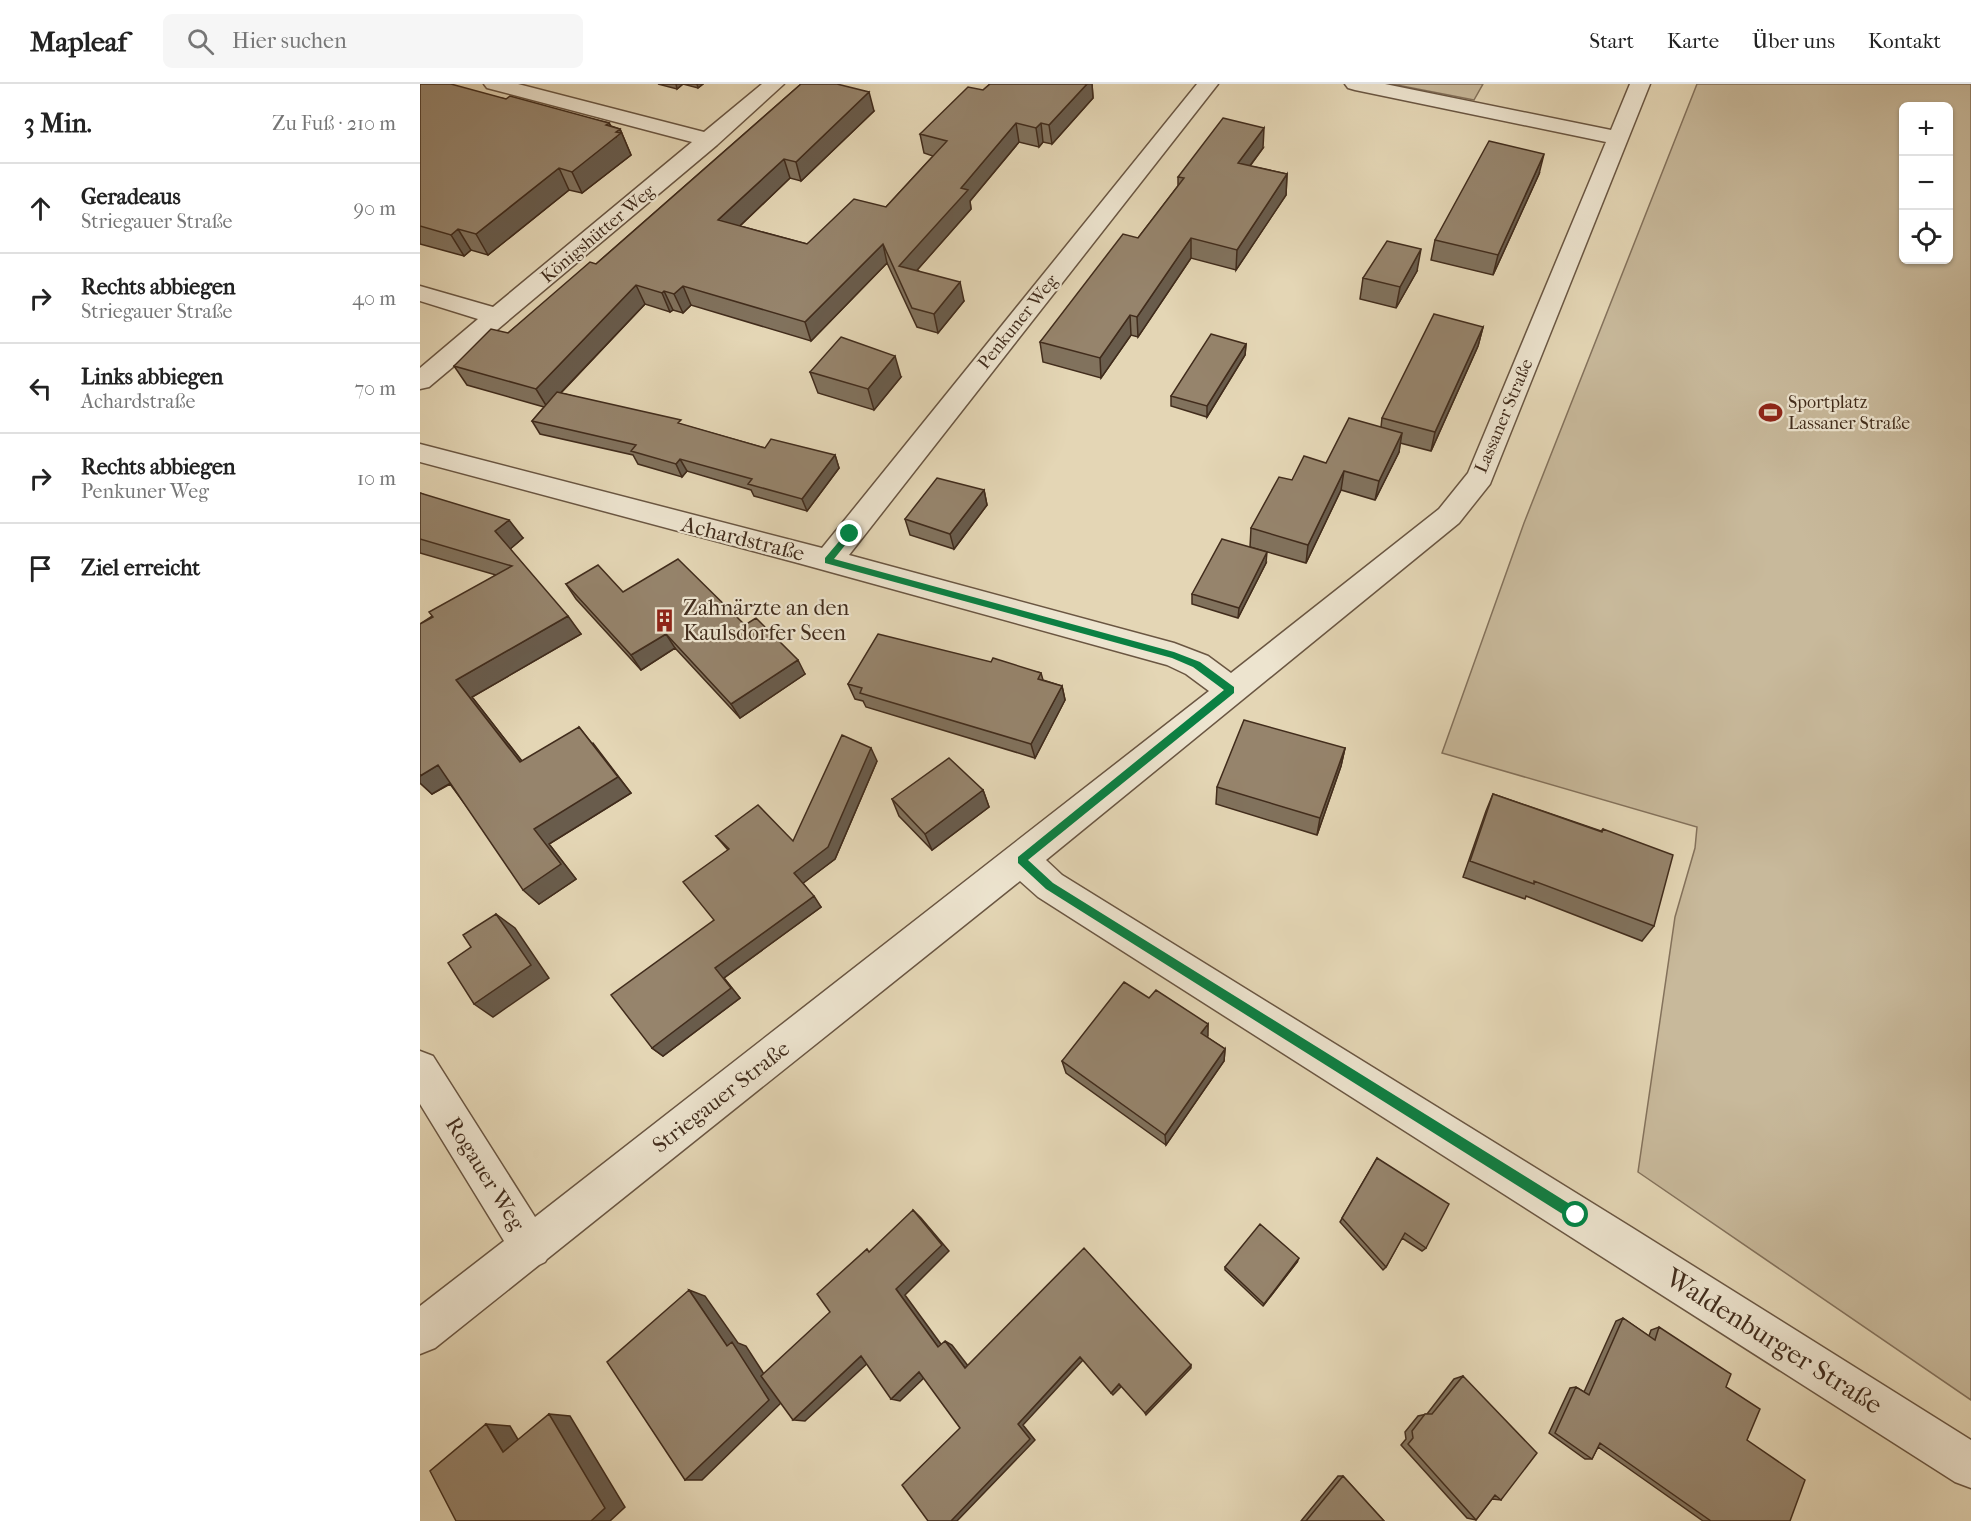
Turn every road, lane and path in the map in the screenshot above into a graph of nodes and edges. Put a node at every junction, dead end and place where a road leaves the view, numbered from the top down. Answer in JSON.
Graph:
{"nodes":[{"id":1,"x":494,"y":84,"type":"edge"},
{"id":2,"x":774,"y":84,"type":"edge"},
{"id":3,"x":1208,"y":84,"type":"edge"},
{"id":4,"x":1355,"y":84,"type":"edge"},
{"id":5,"x":1640,"y":84,"type":"edge"},
{"id":6,"x":1618,"y":138,"type":"junction"},
{"id":7,"x":710,"y":140,"type":"junction"},
{"id":8,"x":420,"y":293,"type":"edge"},
{"id":9,"x":498,"y":317,"type":"junction"},
{"id":10,"x":420,"y":381,"type":"edge"},
{"id":11,"x":420,"y":453,"type":"edge"},
{"id":12,"x":828,"y":561,"type":"junction"},
{"id":13,"x":1231,"y":690,"type":"junction"},
{"id":14,"x":1021,"y":860,"type":"junction"},
{"id":15,"x":420,"y":1069,"type":"edge"},
{"id":16,"x":531,"y":1248,"type":"junction"},
{"id":17,"x":420,"y":1333,"type":"edge"},
{"id":18,"x":1971,"y":1466,"type":"edge"}],
"edges":[{"from":1,"to":7,"type":"street"},
{"from":2,"to":7,"type":"street","name":"Königshütter Weg"},
{"from":3,"to":12,"type":"street","name":"Penkuner Weg"},
{"from":4,"to":6,"type":"street"},
{"from":5,"to":6,"type":"street","name":"Lassaner Straße"},
{"from":6,"to":13,"type":"street","name":"Lassaner Straße"},
{"from":7,"to":9,"type":"street","name":"Königshütter Weg"},
{"from":8,"to":9,"type":"street"},
{"from":9,"to":10,"type":"street","name":"Königshütter Weg"},
{"from":11,"to":12,"type":"street","name":"Achardstraße"},
{"from":12,"to":13,"type":"street","name":"Achardstraße"},
{"from":13,"to":14,"type":"street","name":"Striegauer Straße"},
{"from":14,"to":16,"type":"street","name":"Striegauer Straße"},
{"from":14,"to":18,"type":"street","name":"Waldenburger Straße"},
{"from":15,"to":16,"type":"street","name":"Rogauer Weg"},
{"from":16,"to":17,"type":"street","name":"Striegauer Straße"}]}
